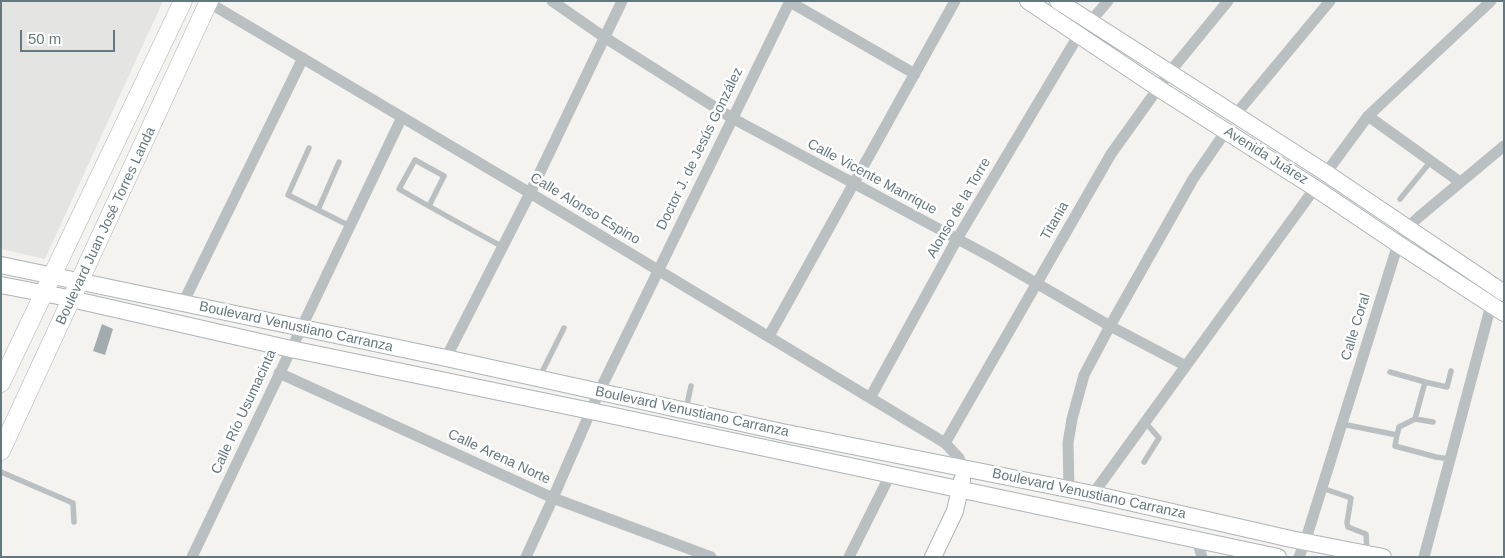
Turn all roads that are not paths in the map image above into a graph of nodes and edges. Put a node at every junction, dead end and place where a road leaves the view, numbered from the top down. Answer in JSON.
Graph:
{"nodes":[{"id":1,"x":182,"y":1,"type":"edge"},
{"id":2,"x":552,"y":1,"type":"edge"},
{"id":3,"x":622,"y":1,"type":"edge"},
{"id":4,"x":955,"y":1,"type":"edge"},
{"id":5,"x":1028,"y":1,"type":"edge"},
{"id":6,"x":1108,"y":1,"type":"edge"},
{"id":7,"x":1228,"y":1,"type":"edge"},
{"id":8,"x":1330,"y":1,"type":"edge"},
{"id":9,"x":1491,"y":1,"type":"edge"},
{"id":10,"x":208,"y":2,"type":"edge"},
{"id":11,"x":790,"y":2,"type":"edge"},
{"id":12,"x":1062,"y":2,"type":"edge"},
{"id":13,"x":1090,"y":22,"type":"junction"},
{"id":14,"x":1078,"y":36,"type":"junction"},
{"id":15,"x":604,"y":37,"type":"junction"},
{"id":16,"x":302,"y":58,"type":"junction"},
{"id":17,"x":1169,"y":73,"type":"junction"},
{"id":18,"x":915,"y":74,"type":"junction"},
{"id":19,"x":1158,"y":88,"type":"junction"},
{"id":20,"x":1236,"y":114,"type":"junction"},
{"id":21,"x":1368,"y":116,"type":"junction"},
{"id":22,"x":402,"y":117,"type":"junction"},
{"id":23,"x":732,"y":118,"type":"junction"},
{"id":24,"x":1226,"y":131,"type":"junction"},
{"id":25,"x":1504,"y":146,"type":"edge"},
{"id":26,"x":309,"y":148,"type":"dead end"},
{"id":27,"x":1431,"y":161,"type":"junction"},
{"id":28,"x":339,"y":162,"type":"dead end"},
{"id":29,"x":1326,"y":173,"type":"junction"},
{"id":30,"x":1460,"y":182,"type":"junction"},
{"id":31,"x":854,"y":185,"type":"junction"},
{"id":32,"x":1315,"y":188,"type":"junction"},
{"id":33,"x":530,"y":193,"type":"junction"},
{"id":34,"x":1400,"y":199,"type":"dead end"},
{"id":35,"x":429,"y":206,"type":"junction"},
{"id":36,"x":318,"y":210,"type":"junction"},
{"id":37,"x":350,"y":226,"type":"junction"},
{"id":38,"x":1407,"y":228,"type":"junction"},
{"id":39,"x":956,"y":239,"type":"junction"},
{"id":40,"x":1398,"y":244,"type":"junction"},
{"id":41,"x":503,"y":247,"type":"junction"},
{"id":42,"x":1,"y":265,"type":"edge"},
{"id":43,"x":658,"y":270,"type":"junction"},
{"id":44,"x":53,"y":276,"type":"junction"},
{"id":45,"x":80,"y":282,"type":"junction"},
{"id":46,"x":1036,"y":284,"type":"junction"},
{"id":47,"x":1,"y":285,"type":"edge"},
{"id":48,"x":1504,"y":293,"type":"edge"},
{"id":49,"x":44,"y":294,"type":"junction"},
{"id":50,"x":72,"y":300,"type":"junction"},
{"id":51,"x":182,"y":302,"type":"junction"},
{"id":52,"x":1498,"y":309,"type":"edge"},
{"id":53,"x":1110,"y":326,"type":"junction"},
{"id":54,"x":302,"y":328,"type":"junction"},
{"id":55,"x":564,"y":328,"type":"dead end"},
{"id":56,"x":769,"y":336,"type":"junction"},
{"id":57,"x":291,"y":349,"type":"junction"},
{"id":58,"x":446,"y":358,"type":"junction"},
{"id":59,"x":1186,"y":366,"type":"junction"},
{"id":60,"x":1451,"y":371,"type":"dead end"},
{"id":61,"x":4,"y":372,"type":"edge"},
{"id":62,"x":1390,"y":372,"type":"dead end"},
{"id":63,"x":279,"y":373,"type":"junction"},
{"id":64,"x":539,"y":378,"type":"junction"},
{"id":65,"x":1425,"y":382,"type":"junction"},
{"id":66,"x":691,"y":386,"type":"dead end"},
{"id":67,"x":599,"y":392,"type":"junction"},
{"id":68,"x":870,"y":398,"type":"junction"},
{"id":69,"x":686,"y":410,"type":"junction"},
{"id":70,"x":591,"y":411,"type":"junction"},
{"id":71,"x":1414,"y":419,"type":"junction"},
{"id":72,"x":1145,"y":422,"type":"junction"},
{"id":73,"x":1433,"y":422,"type":"dead end"},
{"id":74,"x":1342,"y":424,"type":"junction"},
{"id":75,"x":1397,"y":435,"type":"junction"},
{"id":76,"x":945,"y":443,"type":"junction"},
{"id":77,"x":1,"y":450,"type":"edge"},
{"id":78,"x":1450,"y":459,"type":"junction"},
{"id":79,"x":1144,"y":462,"type":"dead end"},
{"id":80,"x":963,"y":468,"type":"junction"},
{"id":81,"x":1,"y":472,"type":"edge"},
{"id":82,"x":890,"y":475,"type":"junction"},
{"id":83,"x":1322,"y":488,"type":"junction"},
{"id":84,"x":1070,"y":489,"type":"junction"},
{"id":85,"x":960,"y":490,"type":"junction"},
{"id":86,"x":1093,"y":494,"type":"junction"},
{"id":87,"x":553,"y":498,"type":"junction"},
{"id":88,"x":74,"y":522,"type":"dead end"},
{"id":89,"x":1197,"y":540,"type":"junction"},
{"id":90,"x":1302,"y":549,"type":"edge"},
{"id":91,"x":1375,"y":555,"type":"edge"},
{"id":92,"x":192,"y":557,"type":"edge"},
{"id":93,"x":526,"y":557,"type":"edge"},
{"id":94,"x":711,"y":557,"type":"edge"},
{"id":95,"x":849,"y":557,"type":"edge"},
{"id":96,"x":933,"y":557,"type":"edge"},
{"id":97,"x":1202,"y":557,"type":"edge"},
{"id":98,"x":1278,"y":557,"type":"edge"},
{"id":99,"x":1424,"y":557,"type":"edge"}],
"edges":[{"from":1,"to":44,"type":"main road","name":"Boulevard Juan José Torres Landa"},
{"from":2,"to":15,"type":"street","name":"Calle Vicente Manrique"},
{"from":3,"to":15,"type":"street"},
{"from":4,"to":18,"type":"street"},
{"from":5,"to":14,"type":"main road","name":"Avenida Juárez"},
{"from":6,"to":13,"type":"street"},
{"from":7,"to":17,"type":"street","name":"Titania"},
{"from":8,"to":20,"type":"street"},
{"from":9,"to":21,"type":"street"},
{"from":10,"to":16,"type":"street","name":"Calle Alonso Espino"},
{"from":10,"to":45,"type":"main road","name":"Boulevard Juan José Torres Landa"},
{"from":11,"to":18,"type":"street"},
{"from":11,"to":23,"type":"street","name":"Doctor J. de Jesús González"},
{"from":12,"to":13,"type":"main road","name":"Avenida Juárez"},
{"from":13,"to":17,"type":"main road","name":"Avenida Juárez"},
{"from":14,"to":19,"type":"main road","name":"Avenida Juárez"},
{"from":14,"to":39,"type":"street","name":"Alonso de la Torre"},
{"from":15,"to":23,"type":"street","name":"Calle Vicente Manrique"},
{"from":15,"to":33,"type":"street"},
{"from":16,"to":22,"type":"street","name":"Calle Alonso Espino"},
{"from":16,"to":51,"type":"street"},
{"from":17,"to":19,"type":"street","name":"Titania"},
{"from":17,"to":20,"type":"main road","name":"Avenida Juárez"},
{"from":18,"to":31,"type":"street"},
{"from":19,"to":24,"type":"main road","name":"Avenida Juárez"},
{"from":19,"to":46,"type":"street","name":"Titania"},
{"from":20,"to":29,"type":"main road","name":"Avenida Juárez"},
{"from":21,"to":27,"type":"street"},
{"from":21,"to":29,"type":"street"},
{"from":22,"to":33,"type":"street","name":"Calle Alonso Espino"},
{"from":22,"to":37,"type":"street","name":"Calle Río Usumacinta"},
{"from":23,"to":31,"type":"street","name":"Calle Vicente Manrique"},
{"from":23,"to":43,"type":"street","name":"Doctor J. de Jesús González"},
{"from":24,"to":32,"type":"main road","name":"Avenida Juárez"},
{"from":24,"to":53,"type":"street"},
{"from":25,"to":30,"type":"street","name":"Calle Coral"},
{"from":26,"to":36,"type":"lane"},
{"from":27,"to":30,"type":"street"},
{"from":27,"to":34,"type":"lane"},
{"from":28,"to":36,"type":"lane"},
{"from":29,"to":38,"type":"main road","name":"Avenida Juárez"},
{"from":30,"to":38,"type":"street","name":"Calle Coral"},
{"from":31,"to":39,"type":"street","name":"Calle Vicente Manrique"},
{"from":31,"to":56,"type":"street"},
{"from":32,"to":40,"type":"main road","name":"Avenida Juárez"},
{"from":32,"to":59,"type":"street"},
{"from":33,"to":41,"type":"street"},
{"from":33,"to":43,"type":"street","name":"Calle Alonso Espino"},
{"from":35,"to":35,"type":"lane"},
{"from":35,"to":41,"type":"lane"},
{"from":36,"to":37,"type":"lane"},
{"from":37,"to":54,"type":"street","name":"Calle Río Usumacinta"},
{"from":38,"to":40,"type":"street","name":"Calle Coral"},
{"from":38,"to":48,"type":"main road","name":"Avenida Juárez"},
{"from":39,"to":46,"type":"street","name":"Calle Vicente Manrique"},
{"from":39,"to":68,"type":"street","name":"Alonso de la Torre"},
{"from":40,"to":52,"type":"main road","name":"Avenida Juárez"},
{"from":40,"to":74,"type":"street","name":"Calle Coral"},
{"from":41,"to":58,"type":"street"},
{"from":42,"to":44,"type":"main road","name":"Boulevard Venustiano Carranza"},
{"from":43,"to":56,"type":"street","name":"Calle Alonso Espino"},
{"from":43,"to":67,"type":"street","name":"Doctor J. de Jesús González"},
{"from":44,"to":45,"type":"main road","name":"Boulevard Venustiano Carranza"},
{"from":44,"to":49,"type":"main road","name":"Boulevard Juan José Torres Landa"},
{"from":45,"to":50,"type":"main road","name":"Boulevard Juan José Torres Landa"},
{"from":45,"to":51,"type":"main road","name":"Boulevard Venustiano Carranza"},
{"from":46,"to":53,"type":"street","name":"Calle Vicente Manrique"},
{"from":46,"to":76,"type":"street","name":"Titania"},
{"from":47,"to":49,"type":"main road","name":"Boulevard Venustiano Carranza"},
{"from":49,"to":50,"type":"main road","name":"Boulevard Venustiano Carranza"},
{"from":49,"to":61,"type":"main road","name":"Boulevard Juan José Torres Landa"},
{"from":50,"to":57,"type":"main road","name":"Boulevard Venustiano Carranza"},
{"from":50,"to":77,"type":"main road","name":"Boulevard Juan José Torres Landa"},
{"from":51,"to":54,"type":"main road","name":"Boulevard Venustiano Carranza"},
{"from":52,"to":78,"type":"street"},
{"from":53,"to":59,"type":"street","name":"Calle Vicente Manrique"},
{"from":53,"to":84,"type":"street"},
{"from":54,"to":57,"type":"street","name":"Calle Río Usumacinta"},
{"from":54,"to":58,"type":"main road","name":"Boulevard Venustiano Carranza"},
{"from":55,"to":64,"type":"lane"},
{"from":56,"to":68,"type":"street","name":"Calle Alonso Espino"},
{"from":57,"to":63,"type":"street","name":"Calle Río Usumacinta"},
{"from":57,"to":70,"type":"main road","name":"Boulevard Venustiano Carranza"},
{"from":58,"to":64,"type":"main road","name":"Boulevard Venustiano Carranza"},
{"from":59,"to":72,"type":"street"},
{"from":60,"to":65,"type":"lane"},
{"from":62,"to":65,"type":"lane"},
{"from":63,"to":87,"type":"street","name":"Calle Arena Norte"},
{"from":63,"to":92,"type":"street","name":"Calle Río Usumacinta"},
{"from":64,"to":67,"type":"main road","name":"Boulevard Venustiano Carranza"},
{"from":65,"to":71,"type":"lane"},
{"from":66,"to":69,"type":"lane"},
{"from":67,"to":69,"type":"main road","name":"Boulevard Venustiano Carranza"},
{"from":67,"to":70,"type":"street","name":"Doctor J. de Jesús González"},
{"from":68,"to":76,"type":"street","name":"Calle Alonso Espino"},
{"from":69,"to":80,"type":"main road","name":"Boulevard Venustiano Carranza"},
{"from":70,"to":82,"type":"main road","name":"Boulevard Venustiano Carranza"},
{"from":70,"to":87,"type":"street","name":"Doctor J. de Jesús González"},
{"from":71,"to":73,"type":"lane"},
{"from":71,"to":75,"type":"lane"},
{"from":72,"to":79,"type":"lane"},
{"from":72,"to":86,"type":"street"},
{"from":74,"to":75,"type":"lane"},
{"from":74,"to":83,"type":"street","name":"Calle Coral"},
{"from":75,"to":78,"type":"lane"},
{"from":76,"to":80,"type":"street"},
{"from":78,"to":99,"type":"street"},
{"from":80,"to":84,"type":"main road","name":"Boulevard Venustiano Carranza"},
{"from":80,"to":85,"type":"main road"},
{"from":81,"to":88,"type":"lane"},
{"from":82,"to":85,"type":"main road","name":"Boulevard Venustiano Carranza"},
{"from":82,"to":95,"type":"street"},
{"from":83,"to":90,"type":"street","name":"Calle Coral"},
{"from":83,"to":91,"type":"lane"},
{"from":84,"to":86,"type":"main road","name":"Boulevard Venustiano Carranza"},
{"from":85,"to":89,"type":"main road","name":"Boulevard Venustiano Carranza"},
{"from":85,"to":96,"type":"main road"},
{"from":86,"to":90,"type":"main road","name":"Boulevard Venustiano Carranza"},
{"from":87,"to":93,"type":"street","name":"Doctor J. de Jesús González"},
{"from":87,"to":94,"type":"street","name":"Calle Arena Norte"},
{"from":89,"to":97,"type":"street"},
{"from":89,"to":98,"type":"main road","name":"Boulevard Venustiano Carranza"},
{"from":90,"to":91,"type":"main road","name":"Boulevard Venustiano Carranza"}]}
